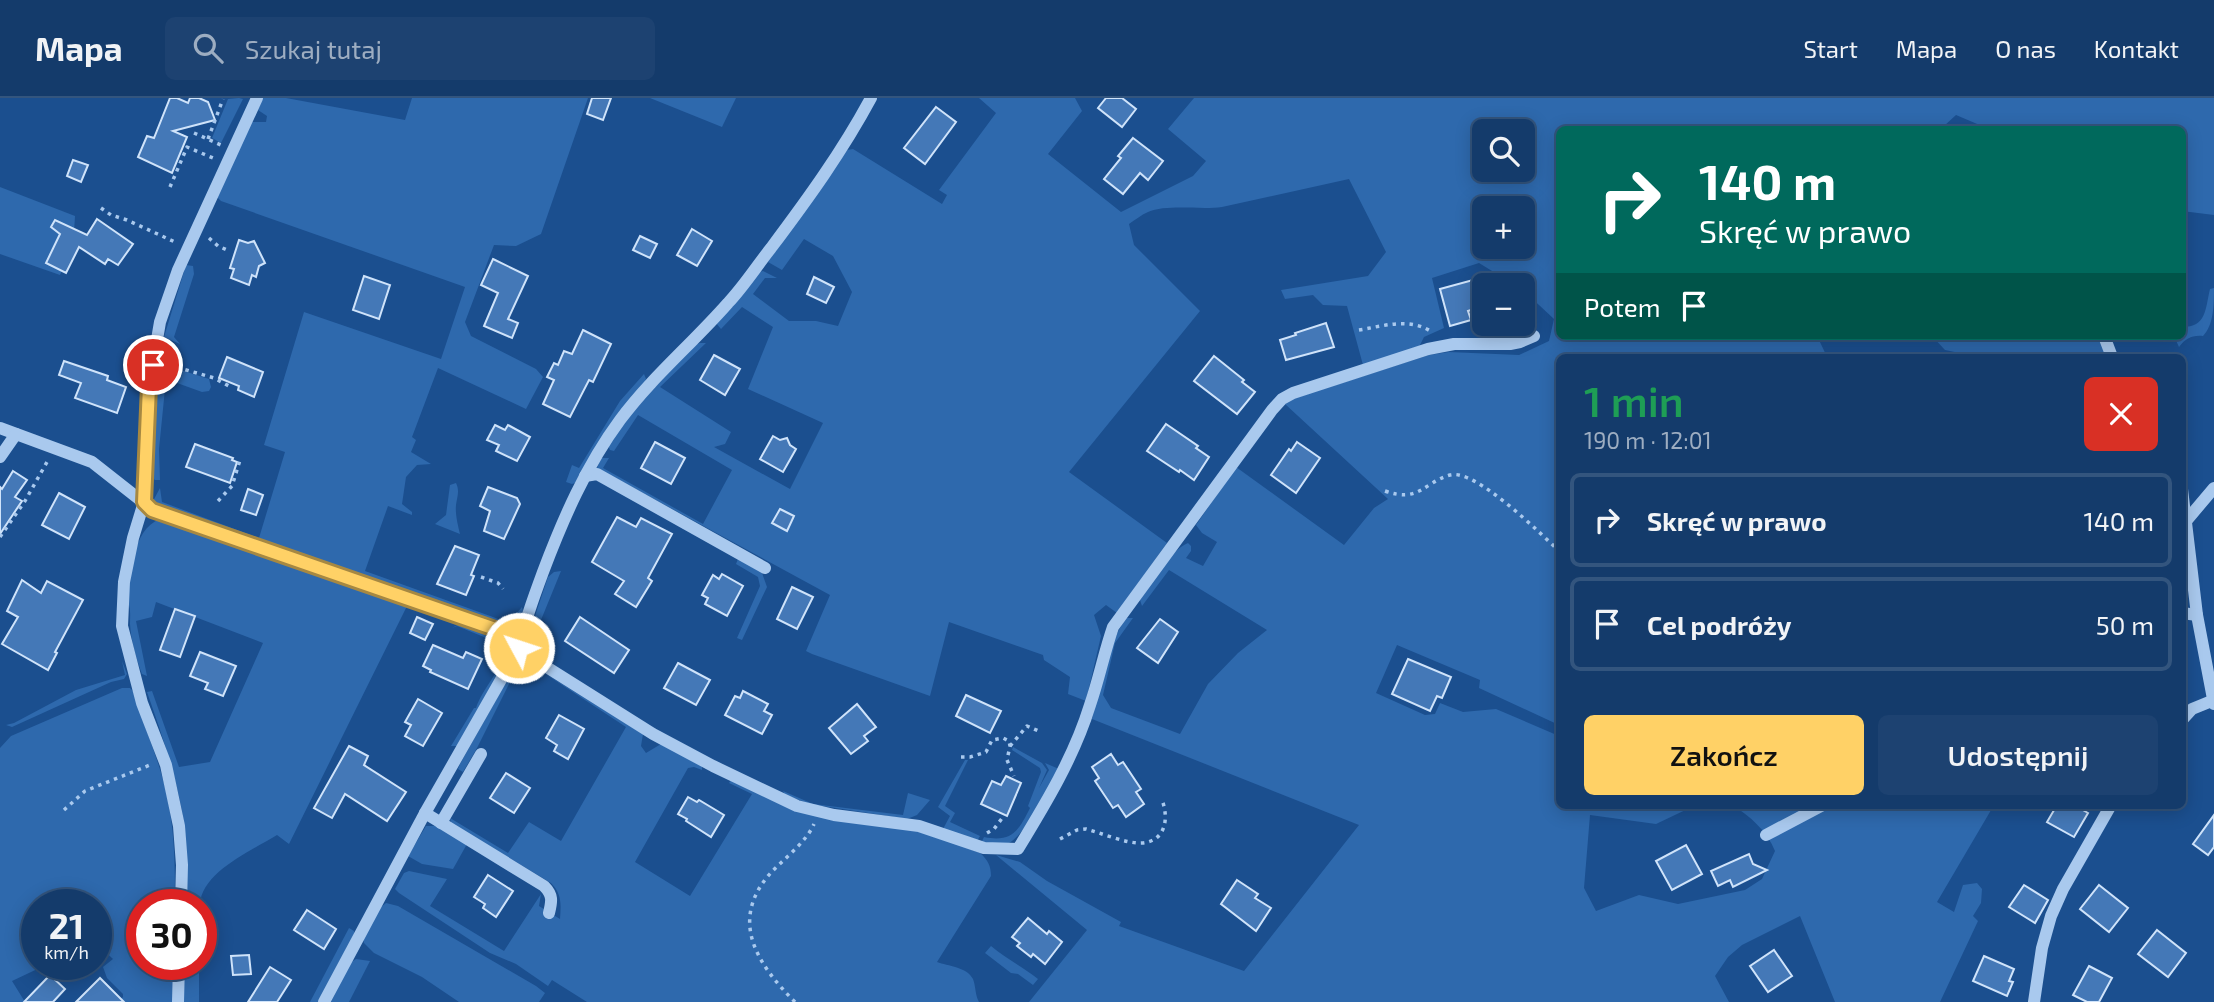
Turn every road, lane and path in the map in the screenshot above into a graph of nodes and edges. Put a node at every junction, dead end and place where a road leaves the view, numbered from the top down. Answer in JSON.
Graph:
{"nodes":[{"id":1,"x":257,"y":98,"type":"edge"},
{"id":2,"x":871,"y":98,"type":"edge"},
{"id":3,"x":223,"y":99,"type":"edge"},
{"id":4,"x":194,"y":133,"type":"dead end"},
{"id":5,"x":208,"y":139,"type":"junction"},
{"id":6,"x":220,"y":145,"type":"dead end"},
{"id":7,"x":216,"y":159,"type":"dead end"},
{"id":8,"x":170,"y":187,"type":"dead end"},
{"id":9,"x":101,"y":208,"type":"dead end"},
{"id":10,"x":206,"y":236,"type":"dead end"},
{"id":11,"x":165,"y":237,"type":"dead end"},
{"id":12,"x":227,"y":250,"type":"dead end"},
{"id":13,"x":1359,"y":330,"type":"dead end"},
{"id":14,"x":1534,"y":336,"type":"dead end"},
{"id":15,"x":1445,"y":346,"type":"junction"},
{"id":16,"x":171,"y":365,"type":"dead end"},
{"id":17,"x":229,"y":386,"type":"dead end"},
{"id":18,"x":0,"y":428,"type":"edge"},
{"id":19,"x":16,"y":434,"type":"junction"},
{"id":20,"x":51,"y":455,"type":"dead end"},
{"id":21,"x":0,"y":457,"type":"edge"},
{"id":22,"x":240,"y":460,"type":"dead end"},
{"id":23,"x":585,"y":476,"type":"junction"},
{"id":24,"x":2214,"y":488,"type":"edge"},
{"id":25,"x":1385,"y":491,"type":"dead end"},
{"id":26,"x":218,"y":501,"type":"dead end"},
{"id":27,"x":144,"y":502,"type":"junction"},
{"id":28,"x":2186,"y":521,"type":"joint"},
{"id":29,"x":0,"y":537,"type":"edge"},
{"id":30,"x":1556,"y":548,"type":"edge"},
{"id":31,"x":765,"y":568,"type":"dead end"},
{"id":32,"x":481,"y":577,"type":"dead end"},
{"id":33,"x":503,"y":589,"type":"dead end"},
{"id":34,"x":2186,"y":614,"type":"edge"},
{"id":35,"x":2197,"y":615,"type":"junction"},
{"id":36,"x":520,"y":643,"type":"junction"},
{"id":37,"x":2214,"y":701,"type":"edge"},
{"id":38,"x":2186,"y":716,"type":"edge"},
{"id":39,"x":1041,"y":732,"type":"dead end"},
{"id":40,"x":1010,"y":746,"type":"junction"},
{"id":41,"x":481,"y":754,"type":"dead end"},
{"id":42,"x":961,"y":757,"type":"dead end"},
{"id":43,"x":166,"y":765,"type":"junction"},
{"id":44,"x":448,"y":774,"type":"junction"},
{"id":45,"x":1014,"y":776,"type":"dead end"},
{"id":46,"x":464,"y":783,"type":"junction"},
{"id":47,"x":1162,"y":800,"type":"dead end"},
{"id":48,"x":1815,"y":809,"type":"edge"},
{"id":49,"x":2109,"y":809,"type":"edge"},
{"id":50,"x":64,"y":810,"type":"dead end"},
{"id":51,"x":816,"y":811,"type":"junction"},
{"id":52,"x":425,"y":813,"type":"junction"},
{"id":53,"x":1003,"y":817,"type":"dead end"},
{"id":54,"x":441,"y":823,"type":"junction"},
{"id":55,"x":1766,"y":835,"type":"dead end"},
{"id":56,"x":982,"y":837,"type":"dead end"},
{"id":57,"x":1060,"y":839,"type":"dead end"},
{"id":58,"x":181,"y":889,"type":"edge"},
{"id":59,"x":549,"y":913,"type":"dead end"},
{"id":60,"x":179,"y":980,"type":"edge"},
{"id":61,"x":178,"y":1002,"type":"edge"},
{"id":62,"x":324,"y":1002,"type":"edge"},
{"id":63,"x":795,"y":1002,"type":"edge"},
{"id":64,"x":2034,"y":1002,"type":"edge"}],
"edges":[{"from":1,"to":27,"type":"street"},
{"from":2,"to":23,"type":"street"},
{"from":3,"to":5,"type":"path"},
{"from":4,"to":5,"type":"path"},
{"from":5,"to":6,"type":"path"},
{"from":7,"to":8,"type":"path"},
{"from":9,"to":11,"type":"path"},
{"from":10,"to":12,"type":"path"},
{"from":13,"to":15,"type":"path"},
{"from":14,"to":15,"type":"street"},
{"from":15,"to":51,"type":"street"},
{"from":16,"to":17,"type":"path"},
{"from":18,"to":19,"type":"street"},
{"from":19,"to":21,"type":"street"},
{"from":19,"to":27,"type":"street"},
{"from":20,"to":29,"type":"path"},
{"from":22,"to":26,"type":"path"},
{"from":23,"to":31,"type":"street"},
{"from":23,"to":36,"type":"street"},
{"from":24,"to":28,"type":"street"},
{"from":25,"to":30,"type":"path"},
{"from":27,"to":36,"type":"street"},
{"from":27,"to":43,"type":"street"},
{"from":28,"to":35,"type":"street"},
{"from":32,"to":33,"type":"path"},
{"from":34,"to":35,"type":"street"},
{"from":35,"to":37,"type":"street"},
{"from":36,"to":44,"type":"street"},
{"from":36,"to":51,"type":"street"},
{"from":37,"to":38,"type":"street"},
{"from":39,"to":40,"type":"path"},
{"from":40,"to":42,"type":"path"},
{"from":40,"to":45,"type":"path"},
{"from":41,"to":46,"type":"street"},
{"from":43,"to":50,"type":"path"},
{"from":43,"to":58,"type":"street"},
{"from":44,"to":46,"type":"street"},
{"from":44,"to":52,"type":"street"},
{"from":46,"to":54,"type":"street"},
{"from":47,"to":57,"type":"path"},
{"from":48,"to":55,"type":"street"},
{"from":49,"to":64,"type":"street"},
{"from":51,"to":63,"type":"path"},
{"from":52,"to":54,"type":"street"},
{"from":52,"to":62,"type":"street"},
{"from":53,"to":56,"type":"path"},
{"from":54,"to":59,"type":"street"},
{"from":60,"to":61,"type":"street"}]}
